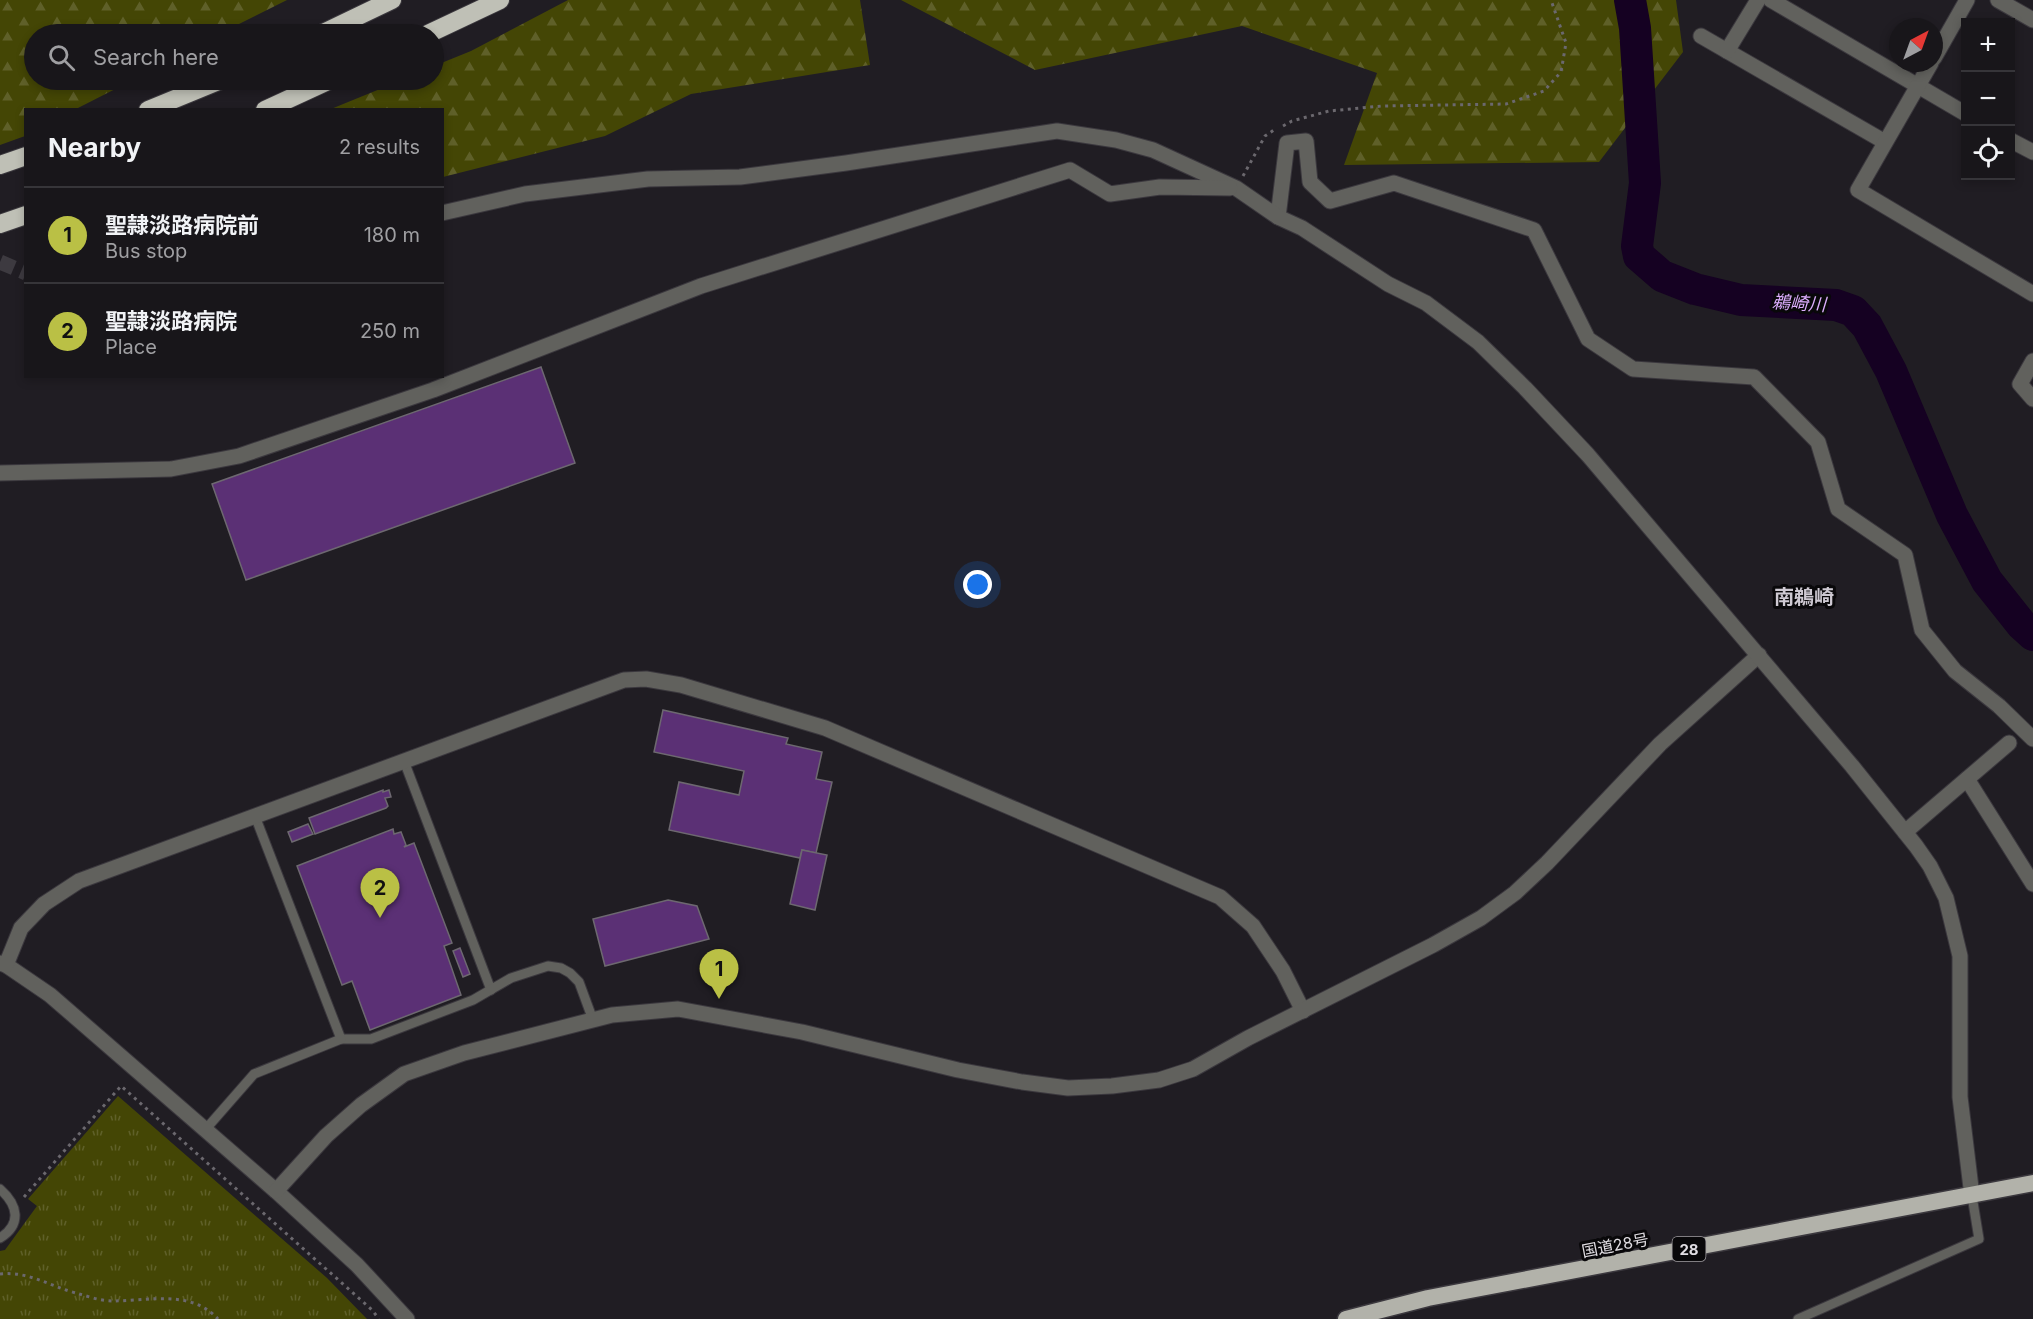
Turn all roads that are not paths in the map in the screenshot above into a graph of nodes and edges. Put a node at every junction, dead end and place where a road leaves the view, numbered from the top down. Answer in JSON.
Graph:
{"nodes":[{"id":1,"x":392,"y":0,"type":"edge"},
{"id":2,"x":500,"y":0,"type":"edge"},
{"id":3,"x":1758,"y":0,"type":"edge"},
{"id":4,"x":1772,"y":0,"type":"edge"},
{"id":5,"x":1967,"y":0,"type":"edge"},
{"id":6,"x":1998,"y":0,"type":"edge"},
{"id":7,"x":2033,"y":20,"type":"edge"},
{"id":8,"x":342,"y":24,"type":"edge"},
{"id":9,"x":444,"y":26,"type":"edge"},
{"id":10,"x":1701,"y":36,"type":"dead end"},
{"id":11,"x":1943,"y":42,"type":"edge"},
{"id":12,"x":1727,"y":51,"type":"junction"},
{"id":13,"x":1926,"y":72,"type":"edge"},
{"id":14,"x":1917,"y":87,"type":"junction"},
{"id":15,"x":197,"y":90,"type":"edge"},
{"id":16,"x":309,"y":90,"type":"edge"},
{"id":17,"x":153,"y":108,"type":"edge"},
{"id":18,"x":270,"y":108,"type":"edge"},
{"id":19,"x":1961,"y":112,"type":"edge"},
{"id":20,"x":1885,"y":142,"type":"junction"},
{"id":21,"x":2015,"y":143,"type":"edge"},
{"id":22,"x":2033,"y":152,"type":"edge"},
{"id":23,"x":24,"y":157,"type":"edge"},
{"id":24,"x":0,"y":165,"type":"edge"},
{"id":25,"x":1236,"y":188,"type":"junction"},
{"id":26,"x":444,"y":213,"type":"edge"},
{"id":27,"x":24,"y":216,"type":"edge"},
{"id":28,"x":1278,"y":217,"type":"junction"},
{"id":29,"x":0,"y":224,"type":"edge"},
{"id":30,"x":2033,"y":294,"type":"edge"},
{"id":31,"x":2033,"y":361,"type":"edge"},
{"id":32,"x":2033,"y":399,"type":"edge"},
{"id":33,"x":0,"y":473,"type":"edge"},
{"id":34,"x":1759,"y":655,"type":"junction"},
{"id":35,"x":2033,"y":739,"type":"edge"},
{"id":36,"x":2009,"y":743,"type":"dead end"},
{"id":37,"x":404,"y":761,"type":"junction"},
{"id":38,"x":1967,"y":779,"type":"junction"},
{"id":39,"x":255,"y":816,"type":"junction"},
{"id":40,"x":1905,"y":832,"type":"junction"},
{"id":41,"x":2033,"y":884,"type":"edge"},
{"id":42,"x":3,"y":964,"type":"edge"},
{"id":43,"x":491,"y":990,"type":"junction"},
{"id":44,"x":1303,"y":1011,"type":"junction"},
{"id":45,"x":593,"y":1020,"type":"junction"},
{"id":46,"x":341,"y":1039,"type":"junction"},
{"id":47,"x":205,"y":1130,"type":"junction"},
{"id":48,"x":2033,"y":1184,"type":"edge"},
{"id":49,"x":0,"y":1189,"type":"edge"},
{"id":50,"x":276,"y":1191,"type":"junction"},
{"id":51,"x":1972,"y":1196,"type":"junction"},
{"id":52,"x":0,"y":1238,"type":"edge"},
{"id":53,"x":407,"y":1319,"type":"edge"},
{"id":54,"x":1346,"y":1319,"type":"edge"},
{"id":55,"x":1798,"y":1319,"type":"edge"}],
"edges":[{"from":1,"to":8,"type":"highway"},
{"from":2,"to":9,"type":"highway"},
{"from":3,"to":12,"type":"street"},
{"from":4,"to":14,"type":"street"},
{"from":5,"to":11,"type":"street"},
{"from":6,"to":7,"type":"street"},
{"from":10,"to":12,"type":"street"},
{"from":12,"to":20,"type":"street"},
{"from":13,"to":14,"type":"street"},
{"from":14,"to":19,"type":"street"},
{"from":14,"to":20,"type":"street"},
{"from":15,"to":17,"type":"highway"},
{"from":16,"to":18,"type":"highway"},
{"from":20,"to":30,"type":"street"},
{"from":21,"to":22,"type":"street"},
{"from":23,"to":24,"type":"highway"},
{"from":25,"to":26,"type":"street"},
{"from":25,"to":28,"type":"street"},
{"from":25,"to":33,"type":"street"},
{"from":27,"to":29,"type":"highway"},
{"from":28,"to":34,"type":"street"},
{"from":28,"to":35,"type":"street"},
{"from":31,"to":32,"type":"street"},
{"from":34,"to":40,"type":"street"},
{"from":34,"to":44,"type":"street"},
{"from":36,"to":38,"type":"street"},
{"from":37,"to":39,"type":"street"},
{"from":37,"to":43,"type":"lane"},
{"from":37,"to":44,"type":"street"},
{"from":38,"to":40,"type":"street"},
{"from":38,"to":41,"type":"street"},
{"from":39,"to":42,"type":"street"},
{"from":39,"to":46,"type":"lane"},
{"from":40,"to":51,"type":"street"},
{"from":42,"to":47,"type":"street"},
{"from":43,"to":45,"type":"lane"},
{"from":43,"to":46,"type":"lane"},
{"from":44,"to":45,"type":"street"},
{"from":45,"to":50,"type":"street"},
{"from":46,"to":47,"type":"lane"},
{"from":47,"to":50,"type":"street"},
{"from":48,"to":51,"type":"highway","name":"国道28号","number":"28"},
{"from":49,"to":52,"type":"lane"},
{"from":50,"to":53,"type":"street"},
{"from":51,"to":54,"type":"highway","name":"国道28号","number":"28"},
{"from":51,"to":55,"type":"lane"}]}
